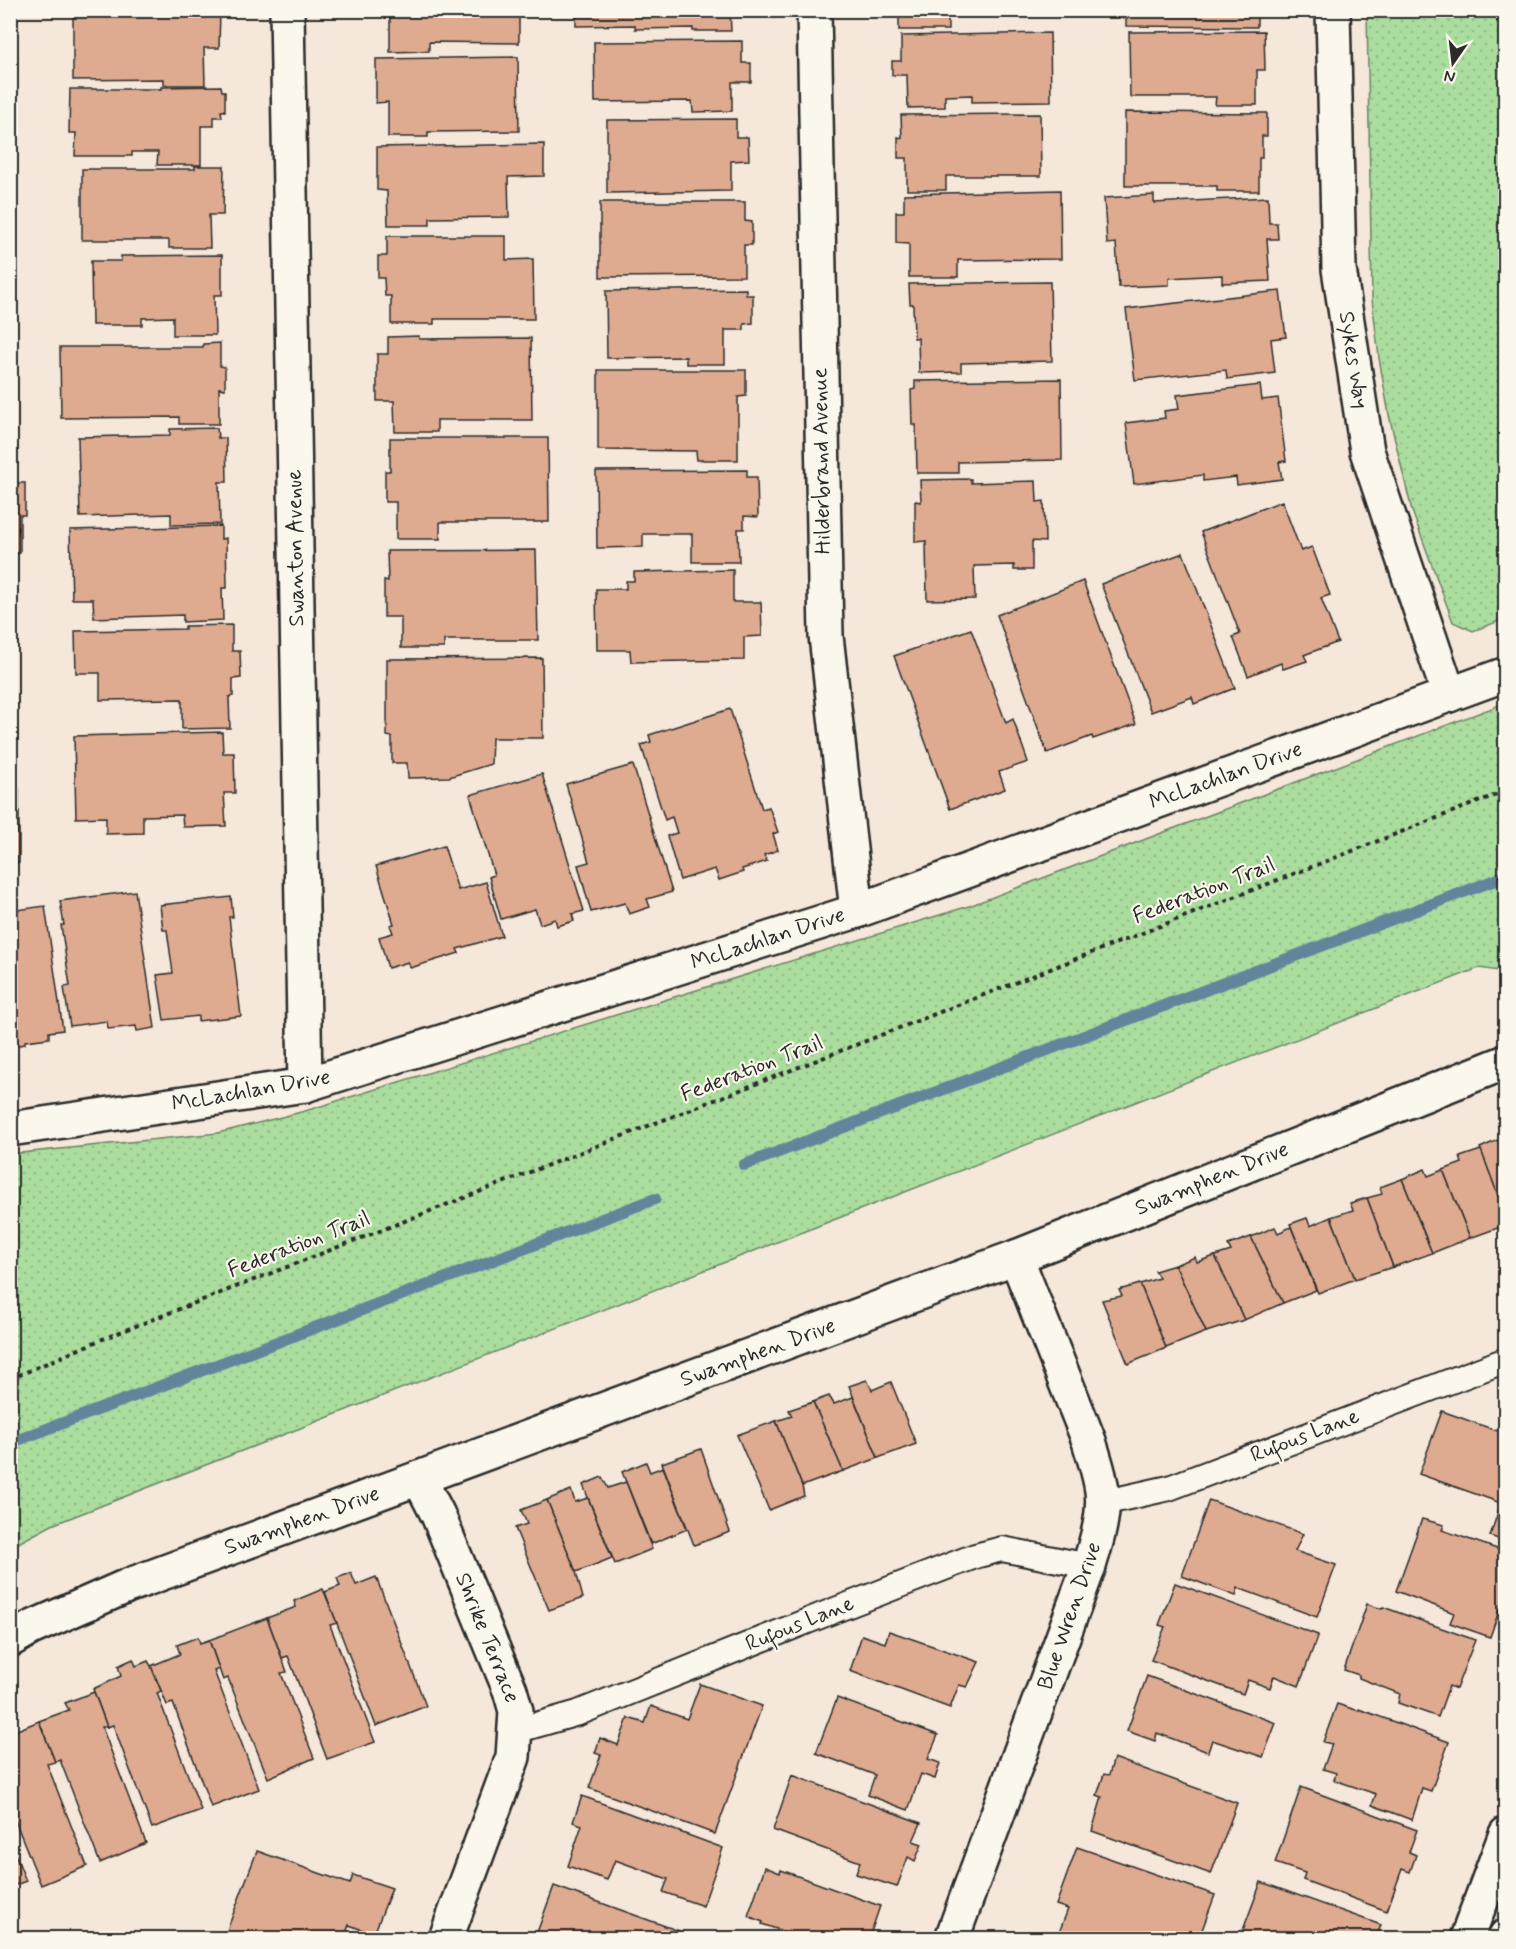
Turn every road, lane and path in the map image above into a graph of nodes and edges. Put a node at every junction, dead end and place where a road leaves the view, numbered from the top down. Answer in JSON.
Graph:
{"nodes":[{"id":1,"x":287,"y":10,"type":"edge"},
{"id":2,"x":814,"y":10,"type":"edge"},
{"id":3,"x":1333,"y":10,"type":"edge"},
{"id":4,"x":1495,"y":10,"type":"edge"},
{"id":5,"x":1506,"y":48,"type":"edge"},
{"id":6,"x":1506,"y":674,"type":"edge"},
{"id":7,"x":1449,"y":695,"type":"junction"},
{"id":8,"x":1506,"y":791,"type":"edge"},
{"id":9,"x":857,"y":910,"type":"junction"},
{"id":10,"x":1506,"y":1062,"type":"edge"},
{"id":11,"x":305,"y":1085,"type":"junction"},
{"id":12,"x":10,"y":1129,"type":"edge"},
{"id":13,"x":1016,"y":1257,"type":"junction"},
{"id":14,"x":1506,"y":1360,"type":"edge"},
{"id":15,"x":10,"y":1379,"type":"edge"},
{"id":16,"x":419,"y":1478,"type":"junction"},
{"id":17,"x":1102,"y":1503,"type":"junction"},
{"id":18,"x":1089,"y":1566,"type":"junction"},
{"id":19,"x":10,"y":1640,"type":"edge"},
{"id":20,"x":515,"y":1731,"type":"junction"},
{"id":21,"x":1506,"y":1834,"type":"edge"},
{"id":22,"x":446,"y":1938,"type":"edge"},
{"id":23,"x":952,"y":1938,"type":"edge"},
{"id":24,"x":1467,"y":1938,"type":"edge"}],
"edges":[{"from":1,"to":11,"type":"street","name":"Swanton Avenue"},
{"from":2,"to":9,"type":"street","name":"Hilderbrand Avenue"},
{"from":3,"to":7,"type":"street","name":"Sykes Way"},
{"from":4,"to":5,"type":"path"},
{"from":6,"to":7,"type":"street","name":"McLachlan Drive"},
{"from":7,"to":9,"type":"street","name":"McLachlan Drive"},
{"from":8,"to":15,"type":"path","name":"Federation Trail"},
{"from":9,"to":11,"type":"street","name":"McLachlan Drive"},
{"from":10,"to":13,"type":"street","name":"Swamphen Drive"},
{"from":11,"to":12,"type":"street","name":"McLachlan Drive"},
{"from":13,"to":16,"type":"street","name":"Swamphen Drive"},
{"from":13,"to":17,"type":"street","name":"Blue Wren Drive"},
{"from":14,"to":17,"type":"lane","name":"Rufous Lane"},
{"from":16,"to":19,"type":"street","name":"Swamphen Drive"},
{"from":16,"to":20,"type":"street","name":"Shrike Terrace"},
{"from":17,"to":18,"type":"street","name":"Blue Wren Drive"},
{"from":18,"to":20,"type":"lane","name":"Rufous Lane"},
{"from":18,"to":23,"type":"street","name":"Blue Wren Drive"},
{"from":20,"to":22,"type":"street","name":"Shrike Terrace"},
{"from":21,"to":24,"type":"street"}]}
